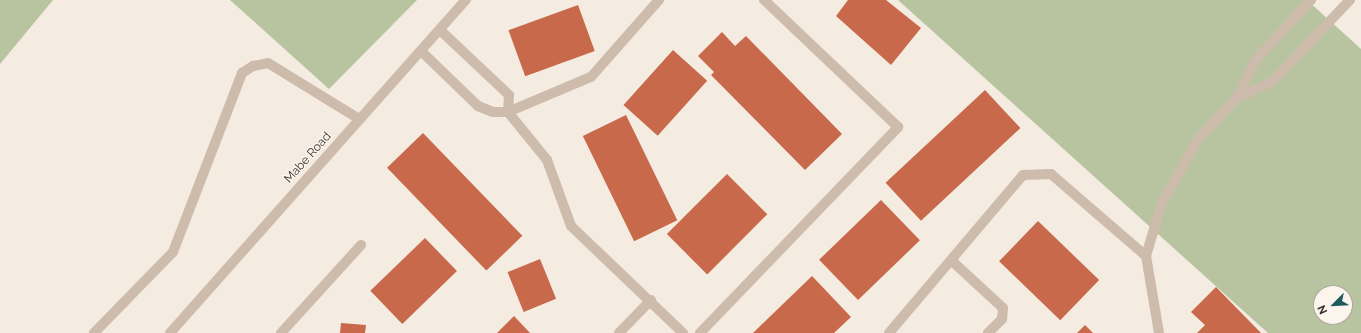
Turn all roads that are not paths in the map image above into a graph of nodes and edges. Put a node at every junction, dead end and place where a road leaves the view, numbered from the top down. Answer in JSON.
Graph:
{"nodes":[{"id":1,"x":466,"y":0,"type":"edge"},
{"id":2,"x":658,"y":0,"type":"edge"},
{"id":3,"x":764,"y":0,"type":"edge"},
{"id":4,"x":1311,"y":0,"type":"edge"},
{"id":5,"x":1350,"y":0,"type":"edge"},
{"id":6,"x":440,"y":30,"type":"junction"},
{"id":7,"x":421,"y":51,"type":"junction"},
{"id":8,"x":1236,"y":99,"type":"junction"},
{"id":9,"x":508,"y":112,"type":"junction"},
{"id":10,"x":359,"y":119,"type":"junction"},
{"id":11,"x":361,"y":245,"type":"dead end"},
{"id":12,"x":1146,"y":256,"type":"junction"},
{"id":13,"x":952,"y":261,"type":"junction"},
{"id":14,"x":652,"y":300,"type":"junction"},
{"id":15,"x":94,"y":333,"type":"edge"},
{"id":16,"x":170,"y":333,"type":"edge"},
{"id":17,"x":281,"y":333,"type":"edge"},
{"id":18,"x":619,"y":333,"type":"edge"},
{"id":19,"x":684,"y":333,"type":"edge"},
{"id":20,"x":700,"y":333,"type":"edge"},
{"id":21,"x":889,"y":333,"type":"edge"},
{"id":22,"x":988,"y":333,"type":"edge"},
{"id":23,"x":1160,"y":333,"type":"edge"}],
"edges":[{"from":1,"to":6,"type":"street","name":"Mabe Road"},
{"from":2,"to":9,"type":"street"},
{"from":3,"to":20,"type":"street"},
{"from":4,"to":8,"type":"street"},
{"from":5,"to":8,"type":"street"},
{"from":6,"to":7,"type":"street","name":"Mabe Road"},
{"from":6,"to":9,"type":"street"},
{"from":7,"to":9,"type":"street"},
{"from":7,"to":10,"type":"street","name":"Mabe Road"},
{"from":8,"to":12,"type":"street"},
{"from":9,"to":14,"type":"street"},
{"from":10,"to":15,"type":"street"},
{"from":10,"to":16,"type":"street","name":"Mabe Road"},
{"from":11,"to":17,"type":"street"},
{"from":12,"to":13,"type":"street"},
{"from":12,"to":23,"type":"street"},
{"from":13,"to":21,"type":"street"},
{"from":13,"to":22,"type":"street"},
{"from":14,"to":18,"type":"street"},
{"from":14,"to":19,"type":"street"}]}
